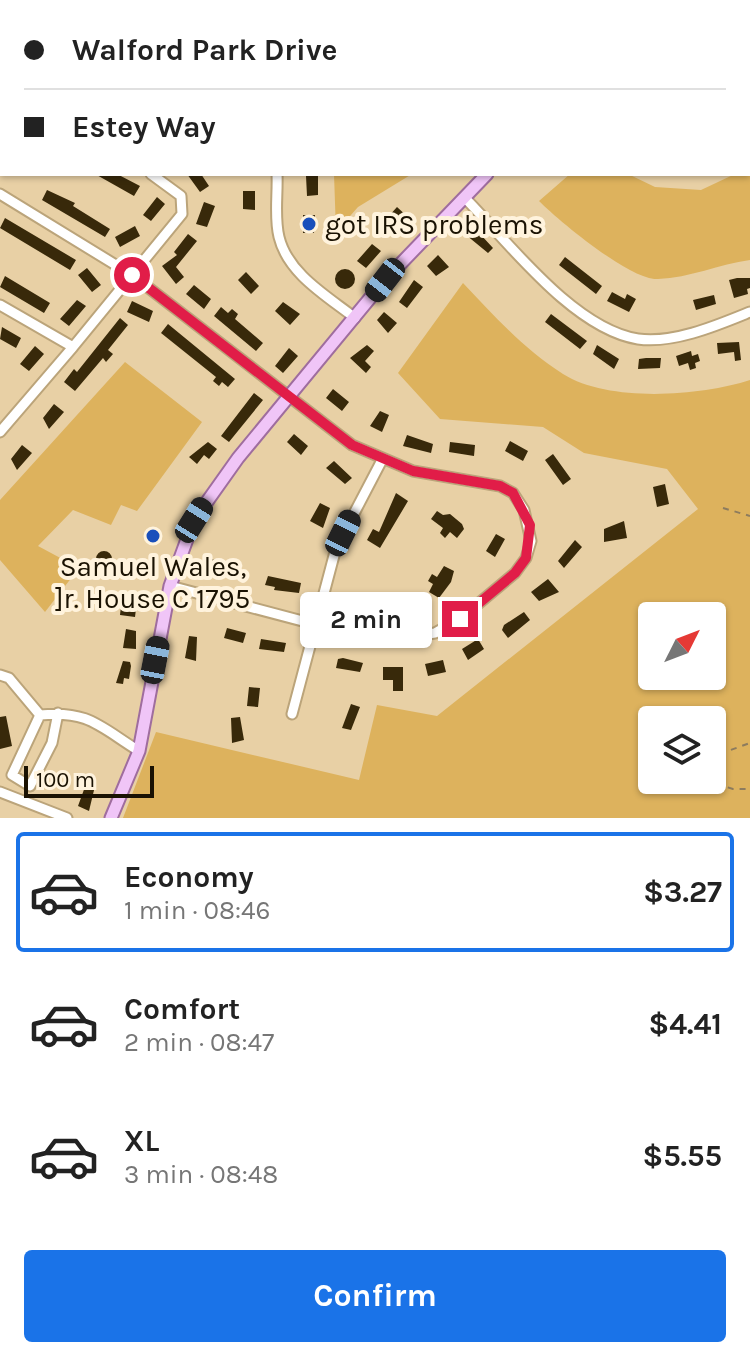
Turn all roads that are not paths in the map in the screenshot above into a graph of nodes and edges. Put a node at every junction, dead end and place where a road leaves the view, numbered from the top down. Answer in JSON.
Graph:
{"nodes":[{"id":1,"x":154,"y":176,"type":"edge"},
{"id":2,"x":277,"y":176,"type":"edge"},
{"id":3,"x":485,"y":176,"type":"edge"},
{"id":4,"x":0,"y":194,"type":"edge"},
{"id":5,"x":465,"y":198,"type":"junction"},
{"id":6,"x":132,"y":275,"type":"junction"},
{"id":7,"x":0,"y":305,"type":"edge"},
{"id":8,"x":750,"y":312,"type":"edge"},
{"id":9,"x":355,"y":318,"type":"junction"},
{"id":10,"x":73,"y":347,"type":"junction"},
{"id":11,"x":289,"y":398,"type":"junction"},
{"id":12,"x":0,"y":432,"type":"edge"},
{"id":13,"x":382,"y":460,"type":"junction"},
{"id":14,"x":170,"y":586,"type":"junction"},
{"id":15,"x":315,"y":624,"type":"junction"},
{"id":16,"x":0,"y":675,"type":"edge"},
{"id":17,"x":58,"y":713,"type":"junction"},
{"id":18,"x":292,"y":714,"type":"dead end"},
{"id":19,"x":40,"y":715,"type":"junction"},
{"id":20,"x":139,"y":751,"type":"junction"},
{"id":21,"x":0,"y":792,"type":"edge"},
{"id":22,"x":67,"y":818,"type":"edge"},
{"id":23,"x":111,"y":818,"type":"edge"}],
"edges":[{"from":1,"to":6,"type":"street"},
{"from":2,"to":9,"type":"street"},
{"from":3,"to":5,"type":"main road"},
{"from":4,"to":6,"type":"street"},
{"from":5,"to":8,"type":"street"},
{"from":5,"to":9,"type":"main road"},
{"from":6,"to":10,"type":"street"},
{"from":6,"to":11,"type":"street"},
{"from":7,"to":10,"type":"street"},
{"from":9,"to":11,"type":"main road"},
{"from":10,"to":12,"type":"street"},
{"from":11,"to":13,"type":"street"},
{"from":11,"to":14,"type":"main road"},
{"from":13,"to":15,"type":"street"},
{"from":13,"to":15,"type":"street"},
{"from":14,"to":15,"type":"street"},
{"from":14,"to":20,"type":"main road"},
{"from":15,"to":18,"type":"street"},
{"from":16,"to":19,"type":"street"},
{"from":17,"to":19,"type":"street"},
{"from":17,"to":19,"type":"street"},
{"from":17,"to":20,"type":"street"},
{"from":20,"to":23,"type":"main road"},
{"from":21,"to":22,"type":"street"}]}
